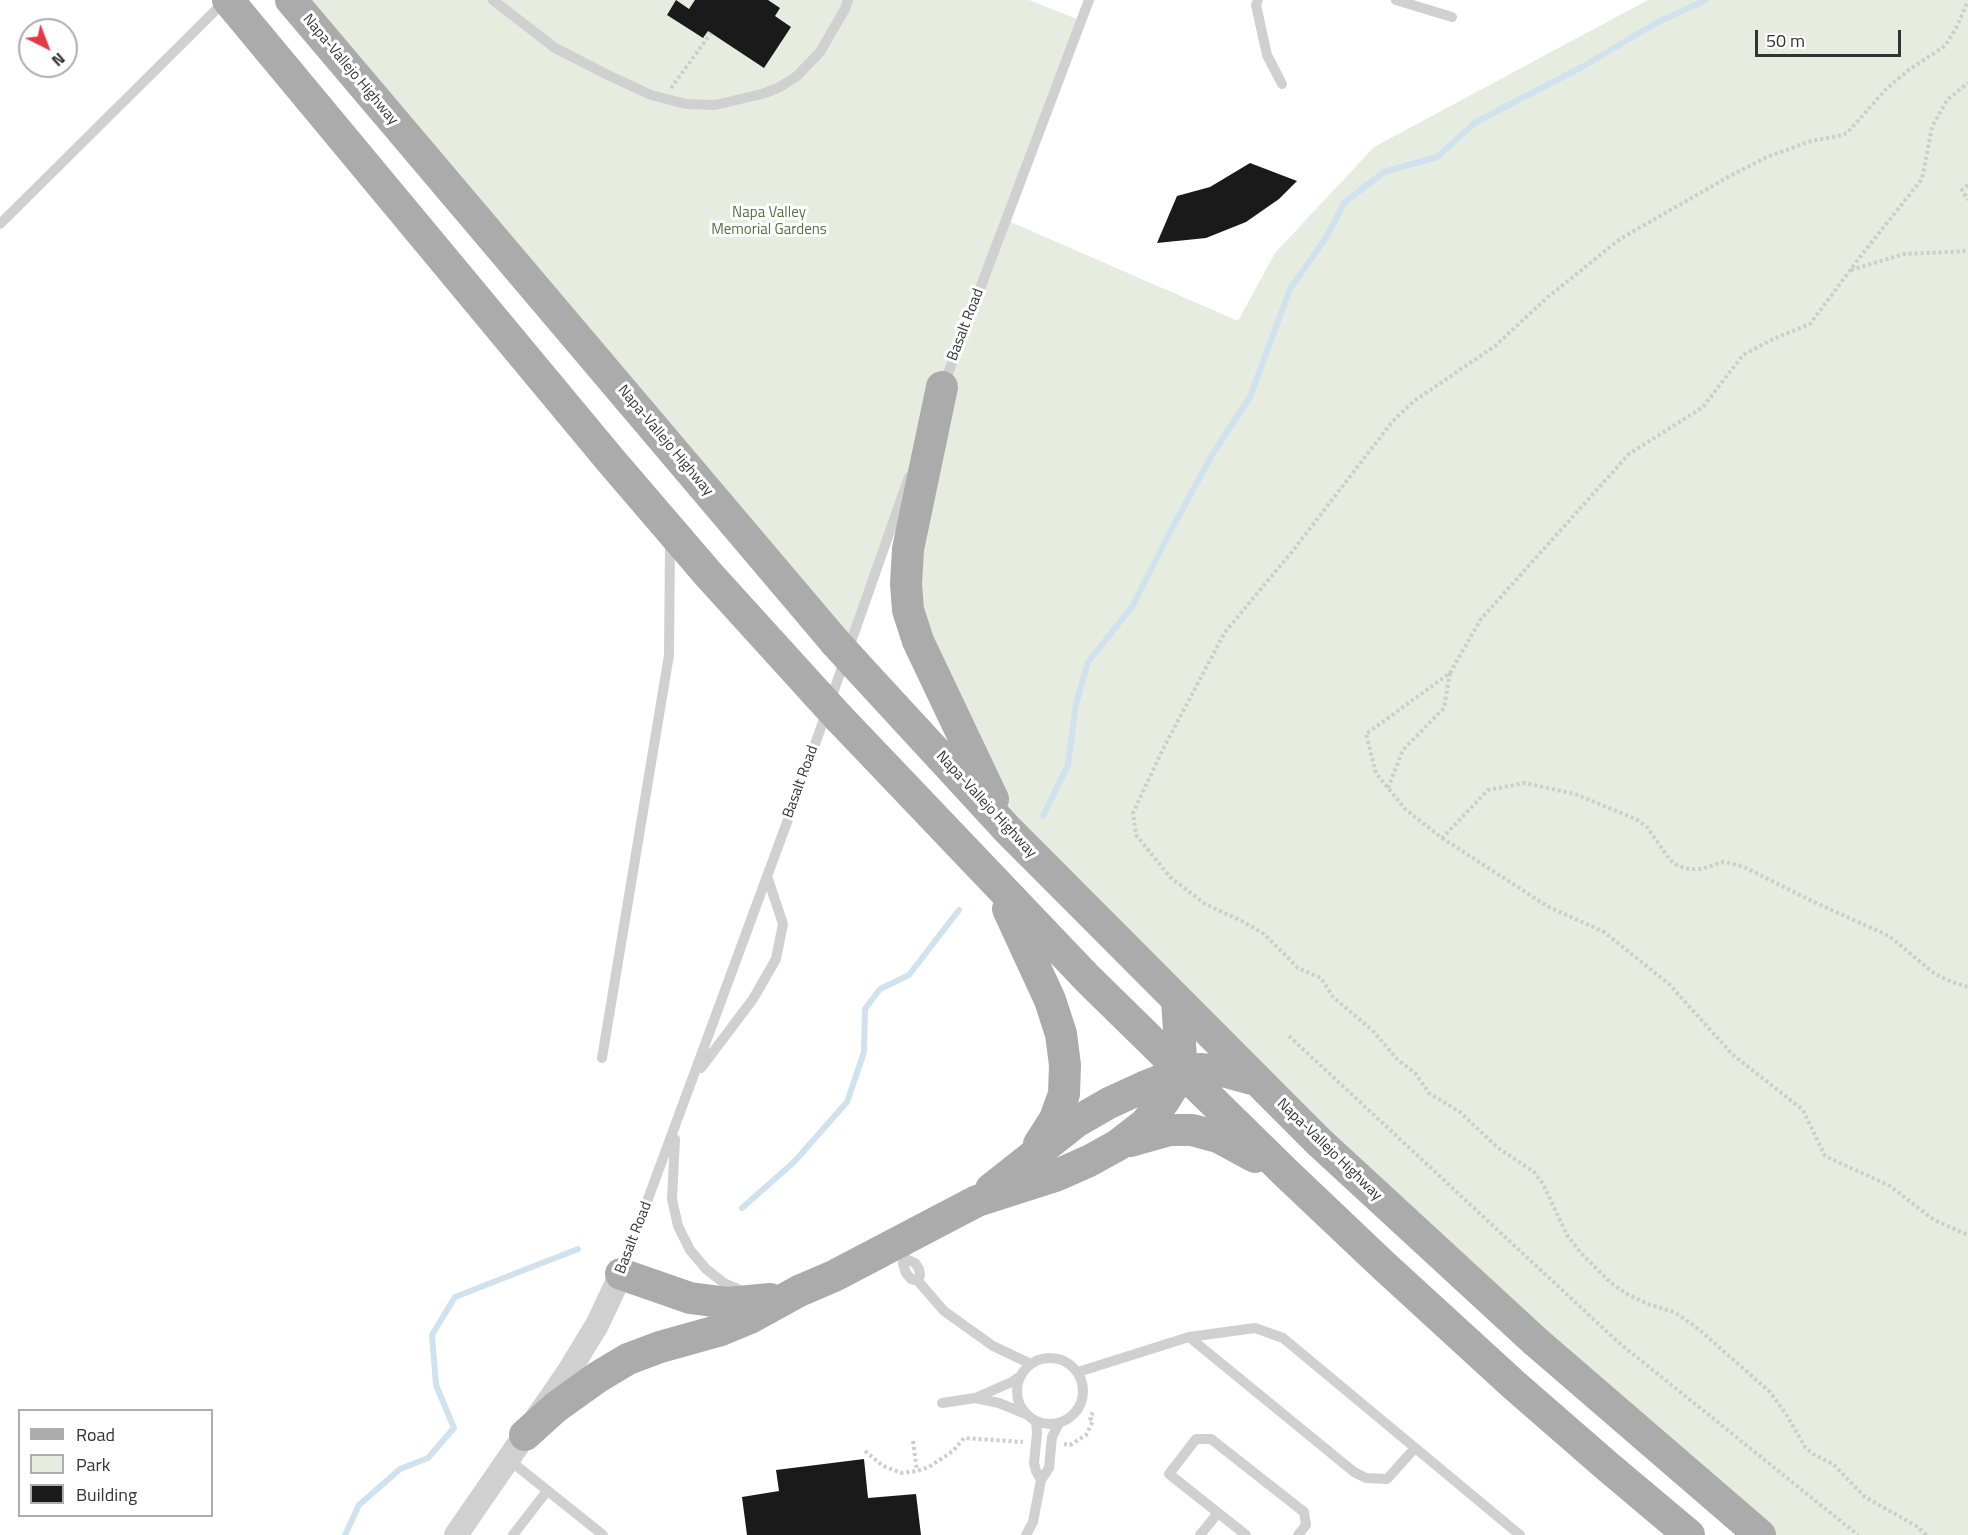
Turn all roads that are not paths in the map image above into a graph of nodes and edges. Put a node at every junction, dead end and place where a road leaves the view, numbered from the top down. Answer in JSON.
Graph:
{"nodes":[{"id":1,"x":227,"y":0,"type":"edge"},
{"id":2,"x":291,"y":0,"type":"edge"},
{"id":3,"x":493,"y":0,"type":"edge"},
{"id":4,"x":848,"y":0,"type":"edge"},
{"id":5,"x":1089,"y":0,"type":"edge"},
{"id":6,"x":1258,"y":0,"type":"edge"},
{"id":7,"x":1396,"y":0,"type":"edge"},
{"id":8,"x":1452,"y":17,"type":"dead end"},
{"id":9,"x":1282,"y":84,"type":"dead end"},
{"id":10,"x":0,"y":224,"type":"edge"},
{"id":11,"x":942,"y":387,"type":"junction"},
{"id":12,"x":670,"y":529,"type":"junction"},
{"id":13,"x":1008,"y":830,"type":"junction"},
{"id":14,"x":767,"y":876,"type":"junction"},
{"id":15,"x":998,"y":886,"type":"junction"},
{"id":16,"x":1177,"y":1001,"type":"junction"},
{"id":17,"x":602,"y":1058,"type":"dead end"},
{"id":18,"x":1182,"y":1072,"type":"junction"},
{"id":19,"x":693,"y":1078,"type":"junction"},
{"id":20,"x":1257,"y":1080,"type":"junction"},
{"id":21,"x":676,"y":1125,"type":"junction"},
{"id":22,"x":1118,"y":1145,"type":"junction"},
{"id":23,"x":1017,"y":1168,"type":"junction"},
{"id":24,"x":1287,"y":1174,"type":"junction"},
{"id":25,"x":977,"y":1201,"type":"junction"},
{"id":26,"x":900,"y":1251,"type":"junction"},
{"id":27,"x":621,"y":1274,"type":"junction"},
{"id":28,"x":799,"y":1291,"type":"junction"},
{"id":29,"x":1189,"y":1337,"type":"junction"},
{"id":30,"x":1031,"y":1364,"type":"junction"},
{"id":31,"x":1078,"y":1372,"type":"junction"},
{"id":32,"x":1021,"y":1376,"type":"junction"},
{"id":33,"x":975,"y":1398,"type":"junction"},
{"id":34,"x":942,"y":1403,"type":"dead end"},
{"id":35,"x":1032,"y":1418,"type":"junction"},
{"id":36,"x":1059,"y":1423,"type":"junction"},
{"id":37,"x":516,"y":1447,"type":"junction"},
{"id":38,"x":1415,"y":1448,"type":"junction"},
{"id":39,"x":1041,"y":1480,"type":"junction"},
{"id":40,"x":548,"y":1491,"type":"junction"},
{"id":41,"x":1218,"y":1514,"type":"junction"},
{"id":42,"x":456,"y":1535,"type":"edge"},
{"id":43,"x":513,"y":1535,"type":"edge"},
{"id":44,"x":603,"y":1535,"type":"edge"},
{"id":45,"x":1026,"y":1535,"type":"edge"},
{"id":46,"x":1200,"y":1535,"type":"edge"},
{"id":47,"x":1246,"y":1535,"type":"edge"},
{"id":48,"x":1298,"y":1535,"type":"edge"},
{"id":49,"x":1520,"y":1535,"type":"edge"},
{"id":50,"x":1689,"y":1535,"type":"edge"},
{"id":51,"x":1760,"y":1535,"type":"edge"}],
"edges":[{"from":1,"to":10,"type":"lane"},
{"from":1,"to":12,"type":"main road"},
{"from":2,"to":13,"type":"main road","name":"Napa-Vallejo Highway"},
{"from":3,"to":4,"type":"lane"},
{"from":5,"to":11,"type":"lane","name":"Basalt Road"},
{"from":6,"to":9,"type":"lane"},
{"from":7,"to":8,"type":"lane"},
{"from":11,"to":13,"type":"main road"},
{"from":11,"to":14,"type":"lane","name":"Basalt Road"},
{"from":12,"to":15,"type":"main road","bridge":true},
{"from":12,"to":17,"type":"lane"},
{"from":13,"to":16,"type":"main road","name":"Napa-Vallejo Highway"},
{"from":14,"to":19,"type":"lane","name":"Basalt Road"},
{"from":14,"to":19,"type":"lane"},
{"from":15,"to":18,"type":"main road"},
{"from":15,"to":23,"type":"main road"},
{"from":16,"to":18,"type":"main road"},
{"from":16,"to":20,"type":"main road","name":"Napa-Vallejo Highway"},
{"from":18,"to":20,"type":"main road"},
{"from":18,"to":22,"type":"main road"},
{"from":18,"to":23,"type":"main road"},
{"from":18,"to":24,"type":"main road"},
{"from":19,"to":21,"type":"lane","name":"Basalt Road"},
{"from":20,"to":51,"type":"main road","name":"Napa-Vallejo Highway"},
{"from":21,"to":27,"type":"lane","name":"Basalt Road"},
{"from":21,"to":28,"type":"lane"},
{"from":22,"to":24,"type":"main road"},
{"from":22,"to":25,"type":"main road"},
{"from":23,"to":25,"type":"main road"},
{"from":24,"to":50,"type":"main road"},
{"from":25,"to":26,"type":"main road"},
{"from":26,"to":28,"type":"main road"},
{"from":26,"to":30,"type":"lane"},
{"from":27,"to":28,"type":"main road"},
{"from":27,"to":37,"type":"street","name":"Basalt Road"},
{"from":28,"to":37,"type":"main road"},
{"from":29,"to":31,"type":"lane"},
{"from":29,"to":38,"type":"lane"},
{"from":29,"to":38,"type":"lane"},
{"from":30,"to":31,"type":"lane"},
{"from":30,"to":32,"type":"lane"},
{"from":31,"to":36,"type":"lane"},
{"from":32,"to":33,"type":"lane"},
{"from":32,"to":35,"type":"lane"},
{"from":33,"to":34,"type":"lane"},
{"from":33,"to":35,"type":"lane"},
{"from":35,"to":36,"type":"lane"},
{"from":35,"to":39,"type":"lane"},
{"from":36,"to":39,"type":"lane"},
{"from":37,"to":40,"type":"lane"},
{"from":37,"to":42,"type":"street","name":"Basalt Road"},
{"from":38,"to":49,"type":"lane"},
{"from":39,"to":45,"type":"lane"},
{"from":40,"to":43,"type":"lane"},
{"from":40,"to":44,"type":"lane"},
{"from":41,"to":46,"type":"lane"},
{"from":41,"to":47,"type":"lane"},
{"from":41,"to":48,"type":"lane"}]}
